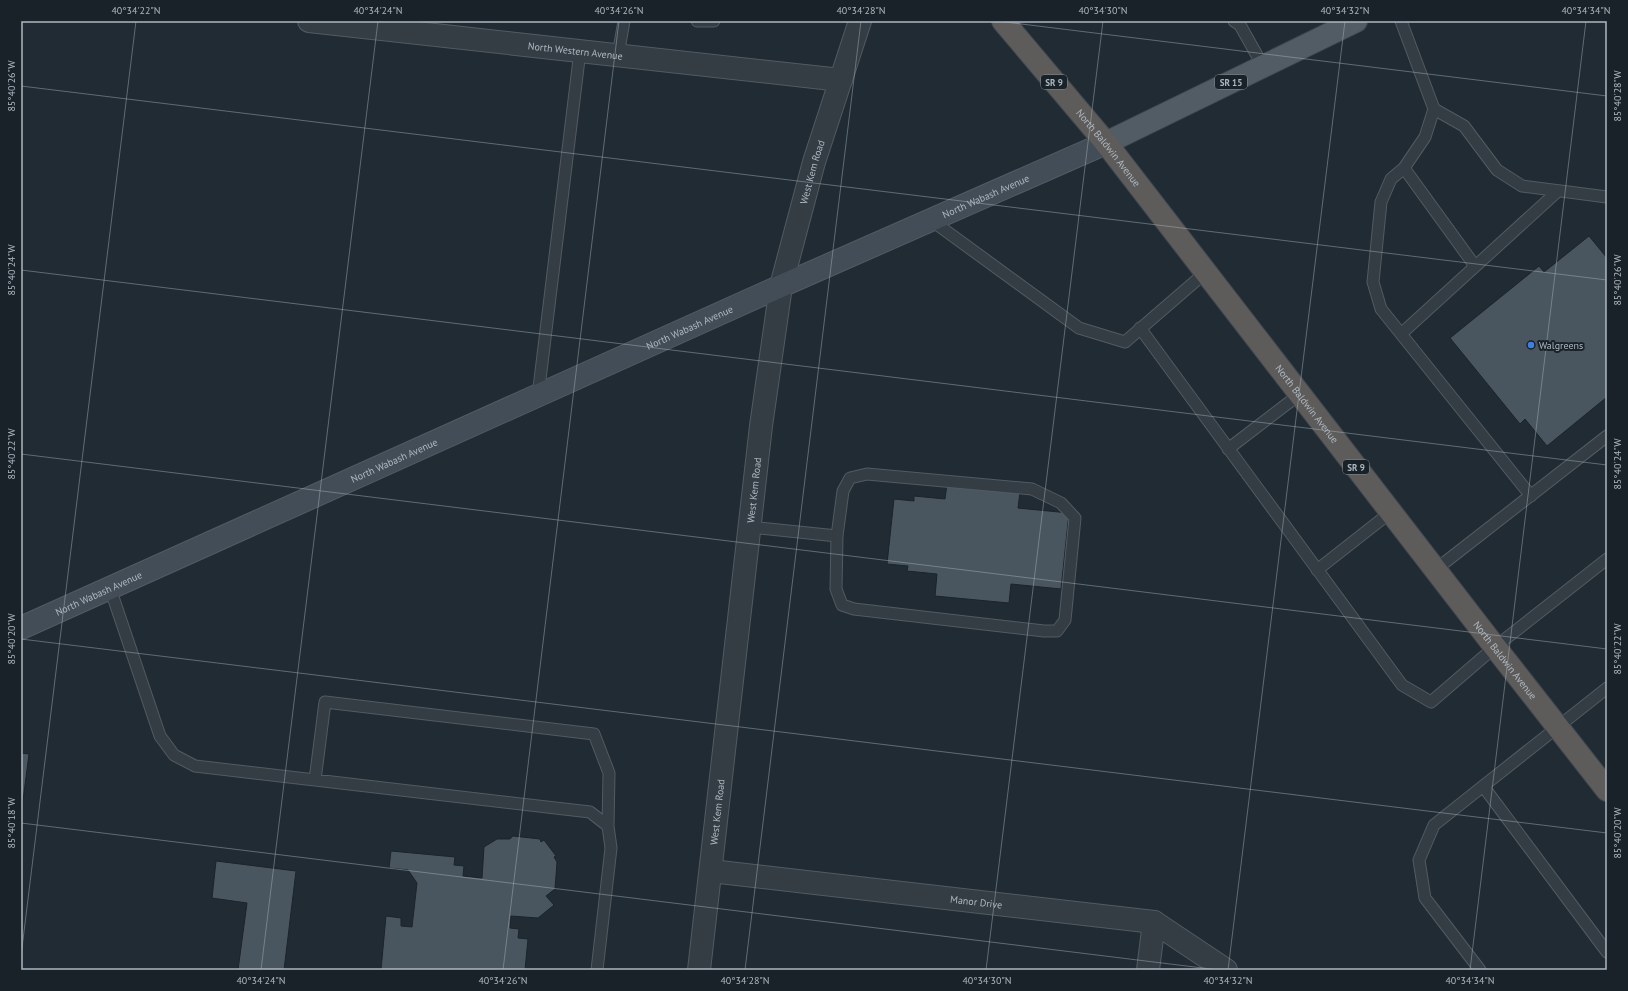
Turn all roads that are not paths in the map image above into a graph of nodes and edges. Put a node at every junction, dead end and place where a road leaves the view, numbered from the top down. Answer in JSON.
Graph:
{"nodes":[{"id":1,"x":309,"y":21,"type":"edge"},
{"id":2,"x":624,"y":21,"type":"edge"},
{"id":3,"x":697,"y":21,"type":"edge"},
{"id":4,"x":714,"y":21,"type":"edge"},
{"id":5,"x":860,"y":21,"type":"edge"},
{"id":6,"x":1003,"y":21,"type":"edge"},
{"id":7,"x":1234,"y":21,"type":"edge"},
{"id":8,"x":1356,"y":21,"type":"edge"},
{"id":9,"x":1401,"y":21,"type":"edge"},
{"id":10,"x":344,"y":23,"type":"edge"},
{"id":11,"x":580,"y":51,"type":"junction"},
{"id":12,"x":618,"y":55,"type":"junction"},
{"id":13,"x":1263,"y":66,"type":"junction"},
{"id":14,"x":841,"y":80,"type":"junction"},
{"id":15,"x":1434,"y":109,"type":"junction"},
{"id":16,"x":1106,"y":143,"type":"junction"},
{"id":17,"x":1404,"y":168,"type":"junction"},
{"id":18,"x":1558,"y":190,"type":"junction"},
{"id":19,"x":1607,"y":197,"type":"edge"},
{"id":20,"x":930,"y":220,"type":"junction"},
{"id":21,"x":1475,"y":266,"type":"junction"},
{"id":22,"x":1206,"y":272,"type":"junction"},
{"id":23,"x":781,"y":286,"type":"junction"},
{"id":24,"x":1140,"y":328,"type":"junction"},
{"id":25,"x":1401,"y":334,"type":"junction"},
{"id":26,"x":1300,"y":394,"type":"junction"},
{"id":27,"x":538,"y":396,"type":"junction"},
{"id":28,"x":1607,"y":436,"type":"edge"},
{"id":29,"x":1228,"y":449,"type":"junction"},
{"id":30,"x":1531,"y":496,"type":"junction"},
{"id":31,"x":1391,"y":512,"type":"junction"},
{"id":32,"x":750,"y":527,"type":"junction"},
{"id":33,"x":837,"y":536,"type":"junction"},
{"id":34,"x":1607,"y":559,"type":"edge"},
{"id":35,"x":1317,"y":570,"type":"junction"},
{"id":36,"x":1435,"y":570,"type":"junction"},
{"id":37,"x":110,"y":588,"type":"junction"},
{"id":38,"x":21,"y":628,"type":"edge"},
{"id":39,"x":1495,"y":647,"type":"junction"},
{"id":40,"x":1607,"y":688,"type":"edge"},
{"id":41,"x":1558,"y":726,"type":"junction"},
{"id":42,"x":315,"y":780,"type":"junction"},
{"id":43,"x":1483,"y":786,"type":"junction"},
{"id":44,"x":1607,"y":790,"type":"edge"},
{"id":45,"x":608,"y":826,"type":"junction"},
{"id":46,"x":711,"y":871,"type":"junction"},
{"id":47,"x":1154,"y":922,"type":"junction"},
{"id":48,"x":1607,"y":952,"type":"edge"},
{"id":49,"x":597,"y":970,"type":"edge"},
{"id":50,"x":699,"y":970,"type":"edge"},
{"id":51,"x":1148,"y":970,"type":"edge"},
{"id":52,"x":1226,"y":970,"type":"edge"},
{"id":53,"x":1480,"y":970,"type":"edge"}],
"edges":[{"from":1,"to":10,"type":"street","name":"North Western Avenue"},
{"from":2,"to":12,"type":"lane"},
{"from":3,"to":4,"type":"lane"},
{"from":5,"to":14,"type":"street","name":"West Kem Road"},
{"from":6,"to":16,"type":"highway","name":"North Baldwin Avenue","number":"SR 9"},
{"from":7,"to":13,"type":"lane"},
{"from":8,"to":13,"type":"main road","name":"North Wabash Avenue","number":"SR 15"},
{"from":9,"to":15,"type":"lane"},
{"from":10,"to":11,"type":"street","name":"North Western Avenue"},
{"from":11,"to":12,"type":"street","name":"North Western Avenue"},
{"from":11,"to":27,"type":"lane"},
{"from":12,"to":14,"type":"street","name":"North Western Avenue"},
{"from":13,"to":16,"type":"main road","name":"North Wabash Avenue","number":"SR 15"},
{"from":14,"to":23,"type":"street","name":"West Kem Road"},
{"from":15,"to":17,"type":"lane"},
{"from":15,"to":18,"type":"lane"},
{"from":16,"to":20,"type":"main road","name":"North Wabash Avenue"},
{"from":16,"to":22,"type":"highway","name":"North Baldwin Avenue","number":"SR 9"},
{"from":17,"to":21,"type":"lane"},
{"from":17,"to":25,"type":"lane"},
{"from":18,"to":19,"type":"lane"},
{"from":18,"to":21,"type":"lane"},
{"from":20,"to":23,"type":"main road","name":"North Wabash Avenue"},
{"from":20,"to":24,"type":"lane"},
{"from":21,"to":25,"type":"lane"},
{"from":22,"to":24,"type":"lane"},
{"from":22,"to":26,"type":"highway","name":"North Baldwin Avenue","number":"SR 9"},
{"from":23,"to":27,"type":"main road","name":"North Wabash Avenue"},
{"from":23,"to":32,"type":"street","name":"West Kem Road"},
{"from":24,"to":29,"type":"lane"},
{"from":25,"to":30,"type":"lane"},
{"from":26,"to":29,"type":"lane"},
{"from":26,"to":31,"type":"highway","name":"North Baldwin Avenue","number":"SR 9"},
{"from":27,"to":37,"type":"main road","name":"North Wabash Avenue"},
{"from":28,"to":30,"type":"lane"},
{"from":29,"to":35,"type":"lane"},
{"from":30,"to":36,"type":"lane"},
{"from":31,"to":35,"type":"lane"},
{"from":31,"to":36,"type":"highway","name":"North Baldwin Avenue","number":"SR 9"},
{"from":32,"to":33,"type":"lane"},
{"from":32,"to":46,"type":"street","name":"West Kem Road"},
{"from":33,"to":33,"type":"lane"},
{"from":34,"to":39,"type":"lane"},
{"from":35,"to":39,"type":"lane"},
{"from":36,"to":39,"type":"highway","name":"North Baldwin Avenue","number":"SR 9"},
{"from":37,"to":38,"type":"main road","name":"North Wabash Avenue"},
{"from":37,"to":42,"type":"lane"},
{"from":39,"to":41,"type":"highway","name":"North Baldwin Avenue","number":"SR 9"},
{"from":40,"to":41,"type":"lane"},
{"from":41,"to":43,"type":"lane"},
{"from":41,"to":44,"type":"highway","name":"North Baldwin Avenue","number":"SR 9"},
{"from":42,"to":45,"type":"lane"},
{"from":42,"to":45,"type":"lane"},
{"from":43,"to":48,"type":"lane"},
{"from":43,"to":53,"type":"lane"},
{"from":45,"to":49,"type":"lane"},
{"from":46,"to":47,"type":"street","name":"Manor Drive"},
{"from":46,"to":50,"type":"street","name":"West Kem Road"},
{"from":47,"to":51,"type":"street"},
{"from":47,"to":52,"type":"street","name":"Manor Drive"}]}
